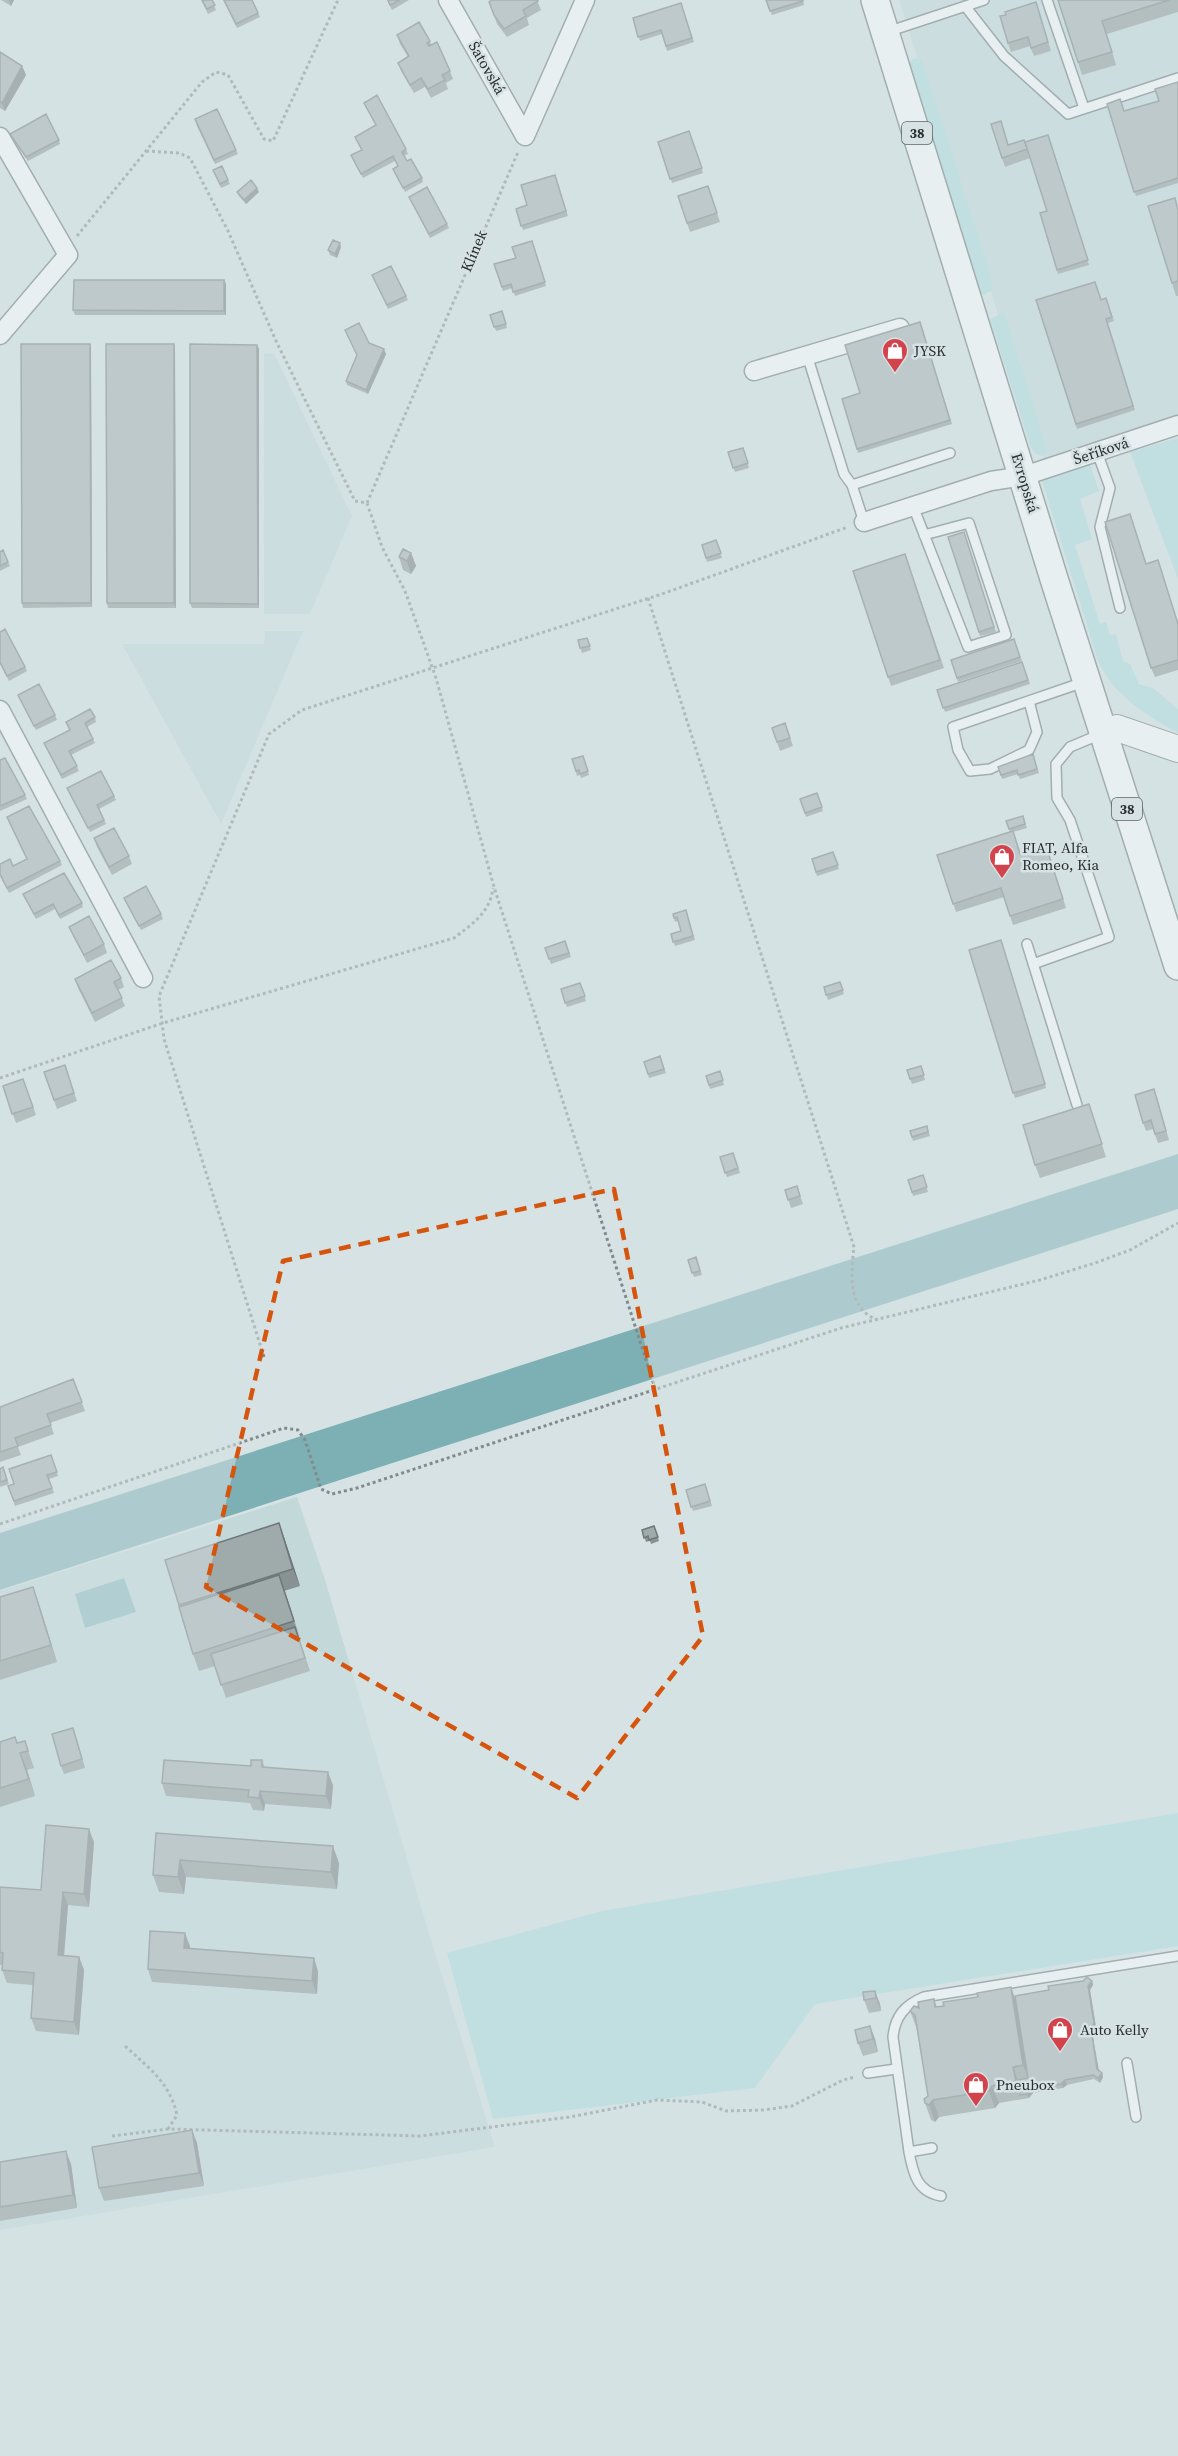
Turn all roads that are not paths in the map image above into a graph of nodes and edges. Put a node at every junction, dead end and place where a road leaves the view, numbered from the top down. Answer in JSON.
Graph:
{"nodes":[{"id":1,"x":448,"y":0,"type":"edge"},
{"id":2,"x":585,"y":0,"type":"edge"},
{"id":3,"x":875,"y":0,"type":"edge"},
{"id":4,"x":984,"y":0,"type":"edge"},
{"id":5,"x":1047,"y":0,"type":"edge"},
{"id":6,"x":965,"y":6,"type":"junction"},
{"id":7,"x":885,"y":33,"type":"junction"},
{"id":8,"x":1178,"y":78,"type":"edge"},
{"id":9,"x":1084,"y":108,"type":"junction"},
{"id":10,"x":0,"y":137,"type":"edge"},
{"id":11,"x":900,"y":328,"type":"edge"},
{"id":12,"x":0,"y":335,"type":"edge"},
{"id":13,"x":807,"y":355,"type":"junction"},
{"id":14,"x":754,"y":371,"type":"dead end"},
{"id":15,"x":1178,"y":425,"type":"edge"},
{"id":16,"x":1097,"y":452,"type":"junction"},
{"id":17,"x":950,"y":453,"type":"dead end"},
{"id":18,"x":1024,"y":476,"type":"junction"},
{"id":19,"x":852,"y":485,"type":"junction"},
{"id":20,"x":913,"y":506,"type":"junction"},
{"id":21,"x":864,"y":522,"type":"joint"},
{"id":22,"x":924,"y":535,"type":"junction"},
{"id":23,"x":1120,"y":608,"type":"dead end"},
{"id":24,"x":1086,"y":681,"type":"junction"},
{"id":25,"x":1029,"y":701,"type":"junction"},
{"id":26,"x":0,"y":710,"type":"edge"},
{"id":27,"x":1102,"y":734,"type":"junction"},
{"id":28,"x":1178,"y":749,"type":"edge"},
{"id":29,"x":1027,"y":944,"type":"dead end"},
{"id":30,"x":1033,"y":964,"type":"junction"},
{"id":31,"x":1178,"y":966,"type":"edge"},
{"id":32,"x":143,"y":978,"type":"dead end"},
{"id":33,"x":1077,"y":1105,"type":"edge"},
{"id":34,"x":1178,"y":1956,"type":"edge"},
{"id":35,"x":1127,"y":2063,"type":"dead end"},
{"id":36,"x":896,"y":2069,"type":"junction"},
{"id":37,"x":868,"y":2073,"type":"road end"},
{"id":38,"x":1136,"y":2117,"type":"dead end"},
{"id":39,"x":932,"y":2148,"type":"dead end"},
{"id":40,"x":909,"y":2152,"type":"junction"},
{"id":41,"x":941,"y":2196,"type":"dead end"}],
"edges":[{"from":1,"to":2,"type":"street","name":"Šatovská"},
{"from":3,"to":7,"type":"main road","name":"Evropská","number":"38"},
{"from":4,"to":6,"type":"lane"},
{"from":5,"to":9,"type":"lane"},
{"from":6,"to":7,"type":"lane"},
{"from":6,"to":9,"type":"lane"},
{"from":7,"to":18,"type":"main road","name":"Evropská","number":"38"},
{"from":8,"to":9,"type":"lane"},
{"from":10,"to":12,"type":"street"},
{"from":11,"to":13,"type":"street"},
{"from":13,"to":14,"type":"street"},
{"from":13,"to":19,"type":"lane"},
{"from":15,"to":16,"type":"street","name":"Šeříková"},
{"from":16,"to":18,"type":"street","name":"Šeříková"},
{"from":16,"to":23,"type":"lane"},
{"from":17,"to":19,"type":"lane"},
{"from":18,"to":20,"type":"street","name":"Šeříková"},
{"from":18,"to":24,"type":"main road","name":"Evropská","number":"38"},
{"from":19,"to":21,"type":"lane"},
{"from":20,"to":21,"type":"street","name":"Šeříková"},
{"from":20,"to":22,"type":"lane"},
{"from":22,"to":22,"type":"lane"},
{"from":24,"to":25,"type":"lane"},
{"from":24,"to":27,"type":"main road","name":"Evropská","number":"38"},
{"from":25,"to":25,"type":"lane"},
{"from":26,"to":32,"type":"street"},
{"from":27,"to":28,"type":"street"},
{"from":27,"to":30,"type":"lane"},
{"from":27,"to":31,"type":"main road","name":"Evropská","number":"38"},
{"from":29,"to":30,"type":"lane"},
{"from":30,"to":33,"type":"lane"},
{"from":34,"to":36,"type":"lane"},
{"from":35,"to":38,"type":"lane"},
{"from":36,"to":37,"type":"lane"},
{"from":36,"to":40,"type":"lane"},
{"from":39,"to":40,"type":"lane"},
{"from":40,"to":41,"type":"lane"}]}
